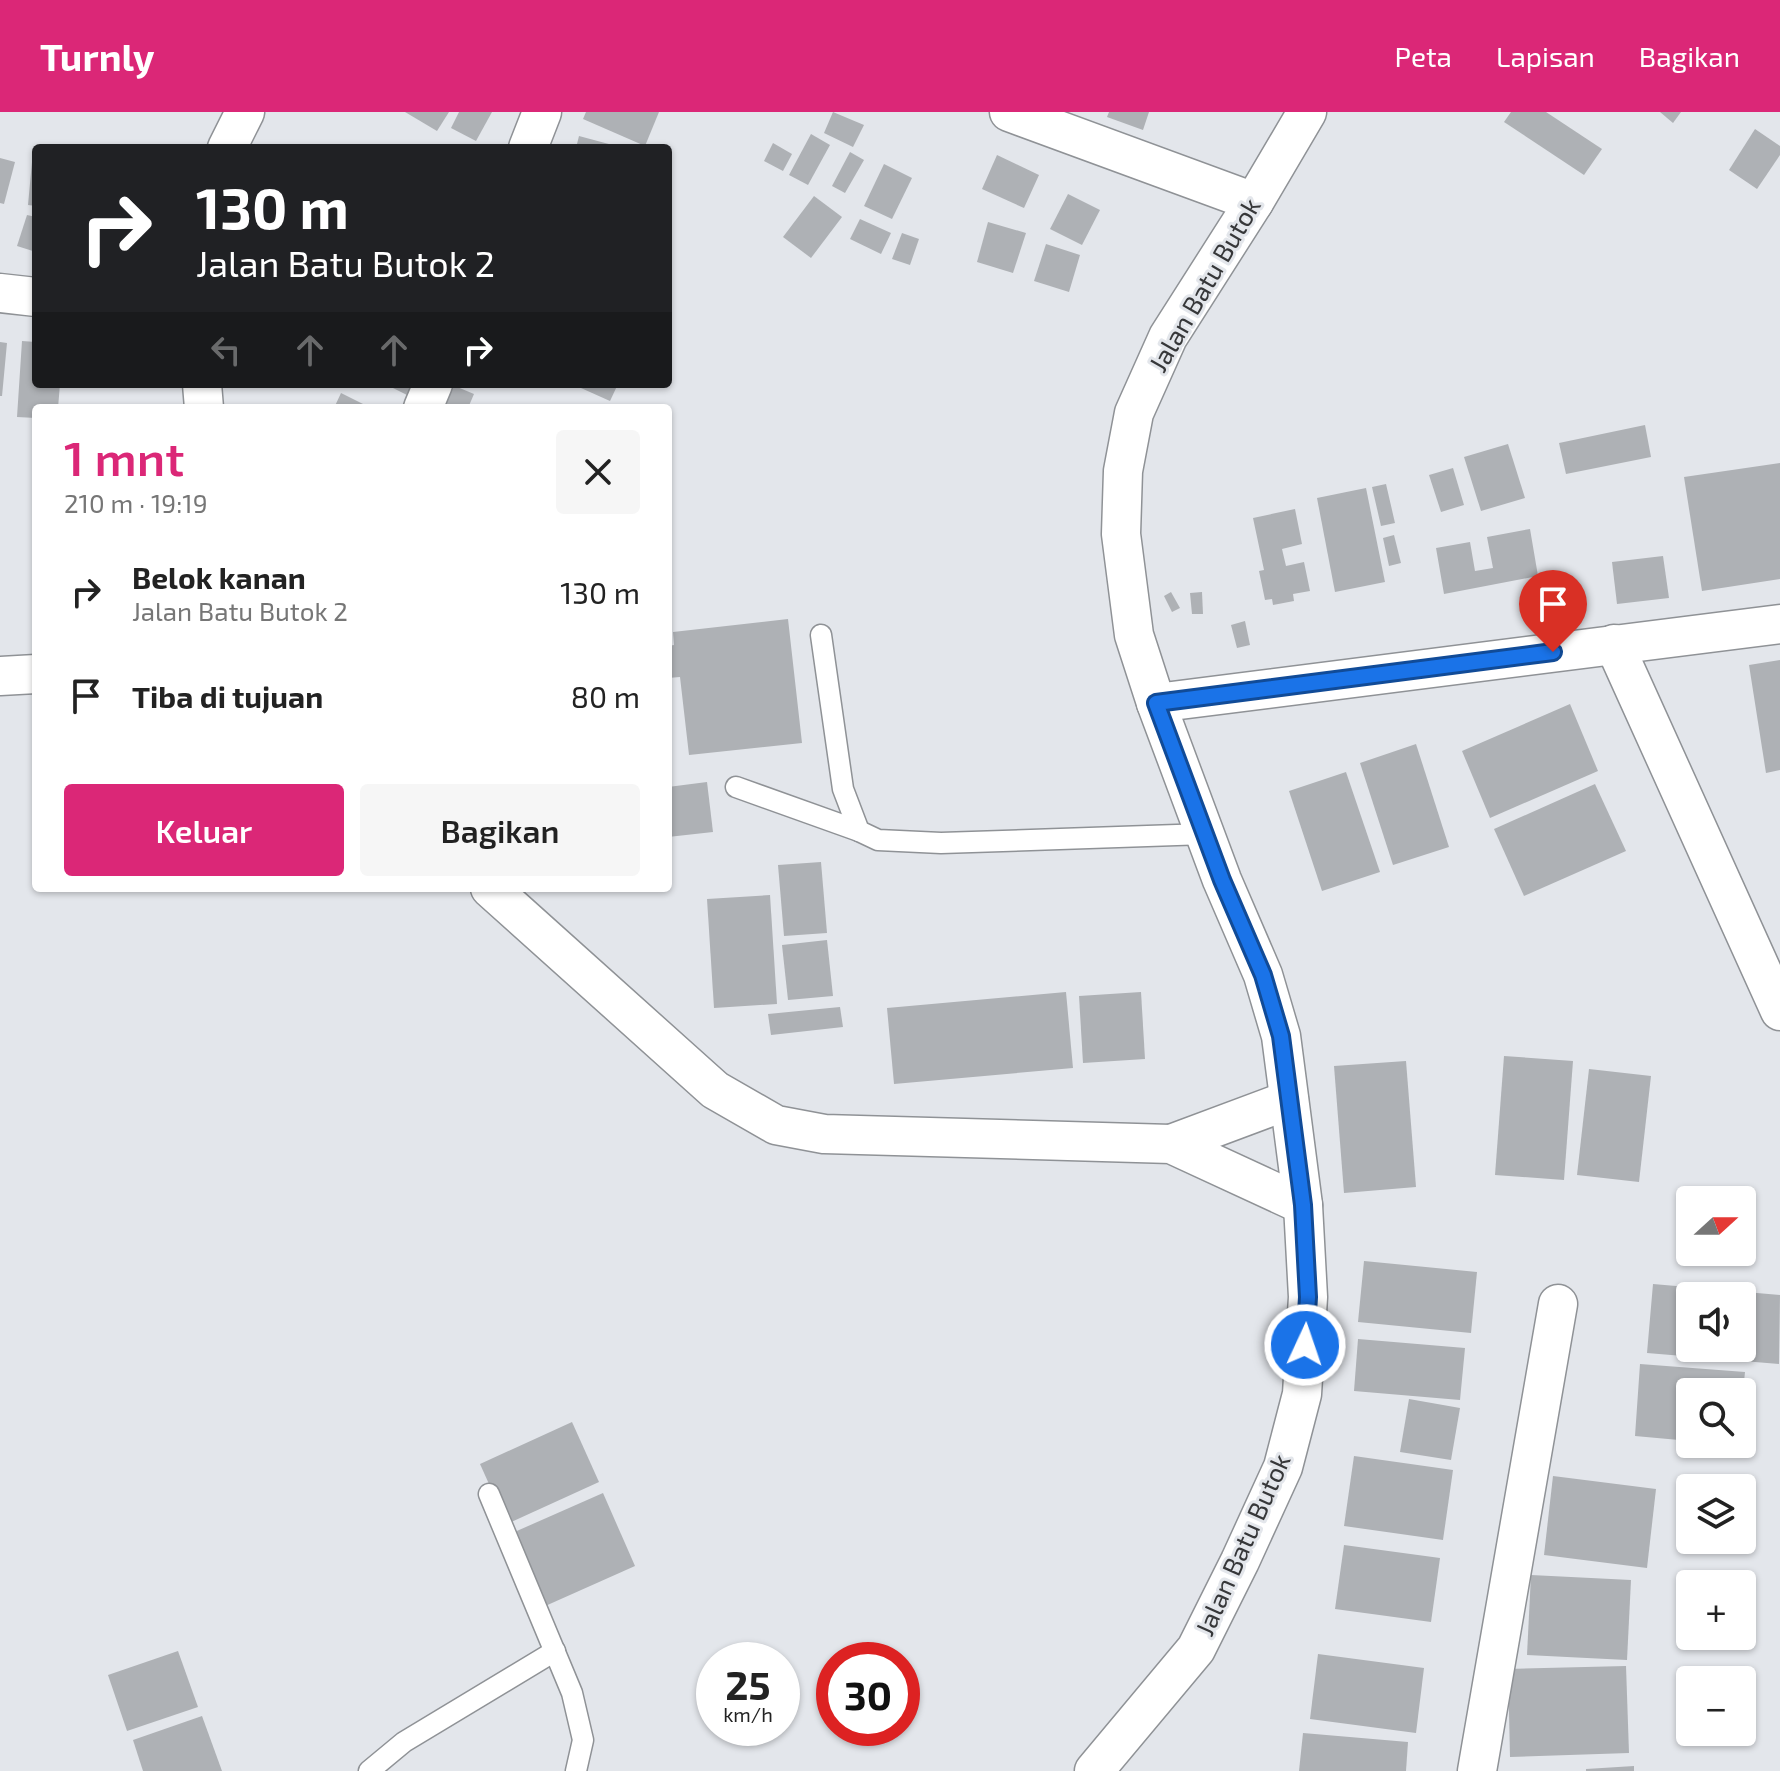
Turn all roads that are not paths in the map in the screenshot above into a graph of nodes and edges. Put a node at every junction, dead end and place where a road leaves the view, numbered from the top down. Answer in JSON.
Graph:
{"nodes":[{"id":1,"x":245,"y":112,"type":"edge"},
{"id":2,"x":542,"y":112,"type":"edge"},
{"id":3,"x":1009,"y":112,"type":"edge"},
{"id":4,"x":1307,"y":112,"type":"edge"},
{"id":5,"x":229,"y":144,"type":"edge"},
{"id":6,"x":530,"y":144,"type":"edge"},
{"id":7,"x":1254,"y":202,"type":"junction"},
{"id":8,"x":0,"y":293,"type":"edge"},
{"id":9,"x":32,"y":297,"type":"edge"},
{"id":10,"x":1780,"y":624,"type":"edge"},
{"id":11,"x":821,"y":635,"type":"dead end"},
{"id":12,"x":1614,"y":644,"type":"junction"},
{"id":13,"x":32,"y":674,"type":"edge"},
{"id":14,"x":0,"y":676,"type":"edge"},
{"id":15,"x":1156,"y":703,"type":"junction"},
{"id":16,"x":736,"y":787,"type":"dead end"},
{"id":17,"x":859,"y":831,"type":"junction"},
{"id":18,"x":1206,"y":834,"type":"junction"},
{"id":19,"x":494,"y":892,"type":"edge"},
{"id":20,"x":1780,"y":1011,"type":"edge"},
{"id":21,"x":1289,"y":1100,"type":"junction"},
{"id":22,"x":1171,"y":1144,"type":"junction"},
{"id":23,"x":1303,"y":1205,"type":"junction"},
{"id":24,"x":1558,"y":1304,"type":"dead end"},
{"id":25,"x":489,"y":1494,"type":"dead end"},
{"id":26,"x":555,"y":1651,"type":"junction"},
{"id":27,"x":369,"y":1771,"type":"edge"},
{"id":28,"x":576,"y":1771,"type":"edge"},
{"id":29,"x":1094,"y":1771,"type":"edge"},
{"id":30,"x":1477,"y":1771,"type":"edge"}],
"edges":[{"from":1,"to":5,"type":"street"},
{"from":2,"to":6,"type":"street"},
{"from":3,"to":7,"type":"street"},
{"from":4,"to":7,"type":"street","name":"Jalan Batu Butok"},
{"from":7,"to":15,"type":"street","name":"Jalan Batu Butok"},
{"from":8,"to":9,"type":"street"},
{"from":10,"to":12,"type":"street"},
{"from":11,"to":17,"type":"lane"},
{"from":12,"to":15,"type":"street"},
{"from":12,"to":20,"type":"street"},
{"from":13,"to":14,"type":"street"},
{"from":15,"to":18,"type":"street","name":"Jalan Batu Butok"},
{"from":16,"to":17,"type":"lane"},
{"from":17,"to":18,"type":"lane"},
{"from":18,"to":21,"type":"street","name":"Jalan Batu Butok"},
{"from":19,"to":22,"type":"street"},
{"from":21,"to":22,"type":"street"},
{"from":21,"to":23,"type":"street","name":"Jalan Batu Butok"},
{"from":22,"to":23,"type":"street"},
{"from":23,"to":29,"type":"street","name":"Jalan Batu Butok"},
{"from":24,"to":30,"type":"street"},
{"from":25,"to":26,"type":"lane"},
{"from":26,"to":27,"type":"lane"},
{"from":26,"to":28,"type":"lane"}]}
